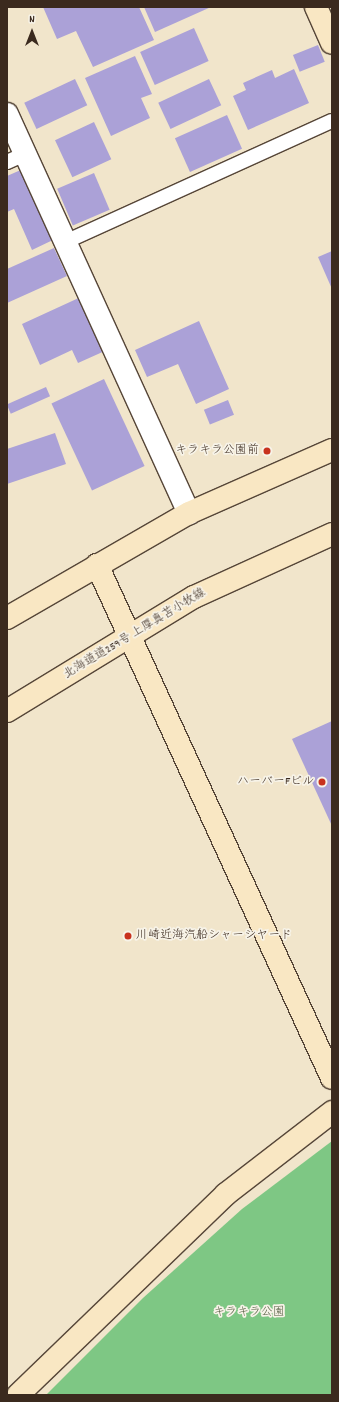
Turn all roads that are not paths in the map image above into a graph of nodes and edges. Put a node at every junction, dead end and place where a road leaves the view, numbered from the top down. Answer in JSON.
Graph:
{"nodes":[{"id":1,"x":316,"y":7,"type":"edge"},
{"id":2,"x":332,"y":43,"type":"edge"},
{"id":3,"x":7,"y":114,"type":"edge"},
{"id":4,"x":332,"y":120,"type":"edge"},
{"id":5,"x":16,"y":158,"type":"edge"},
{"id":6,"x":65,"y":242,"type":"junction"},
{"id":7,"x":332,"y":450,"type":"edge"},
{"id":8,"x":189,"y":513,"type":"junction"},
{"id":9,"x":332,"y":534,"type":"edge"},
{"id":10,"x":98,"y":565,"type":"junction"},
{"id":11,"x":7,"y":618,"type":"edge"},
{"id":12,"x":130,"y":634,"type":"junction"},
{"id":13,"x":7,"y":711,"type":"edge"},
{"id":14,"x":332,"y":1078,"type":"edge"},
{"id":15,"x":332,"y":1112,"type":"edge"},
{"id":16,"x":18,"y":1395,"type":"edge"}],
"edges":[{"from":1,"to":2,"type":"street"},
{"from":3,"to":5,"type":"street"},
{"from":4,"to":6,"type":"lane"},
{"from":5,"to":6,"type":"street"},
{"from":6,"to":8,"type":"street"},
{"from":7,"to":8,"type":"street"},
{"from":8,"to":10,"type":"street"},
{"from":9,"to":12,"type":"street","name":"北海道道259号 上厚真苫小牧線"},
{"from":10,"to":11,"type":"street"},
{"from":10,"to":12,"type":"street"},
{"from":12,"to":13,"type":"street","name":"北海道道259号 上厚真苫小牧線"},
{"from":12,"to":14,"type":"street"},
{"from":15,"to":16,"type":"street"}]}
